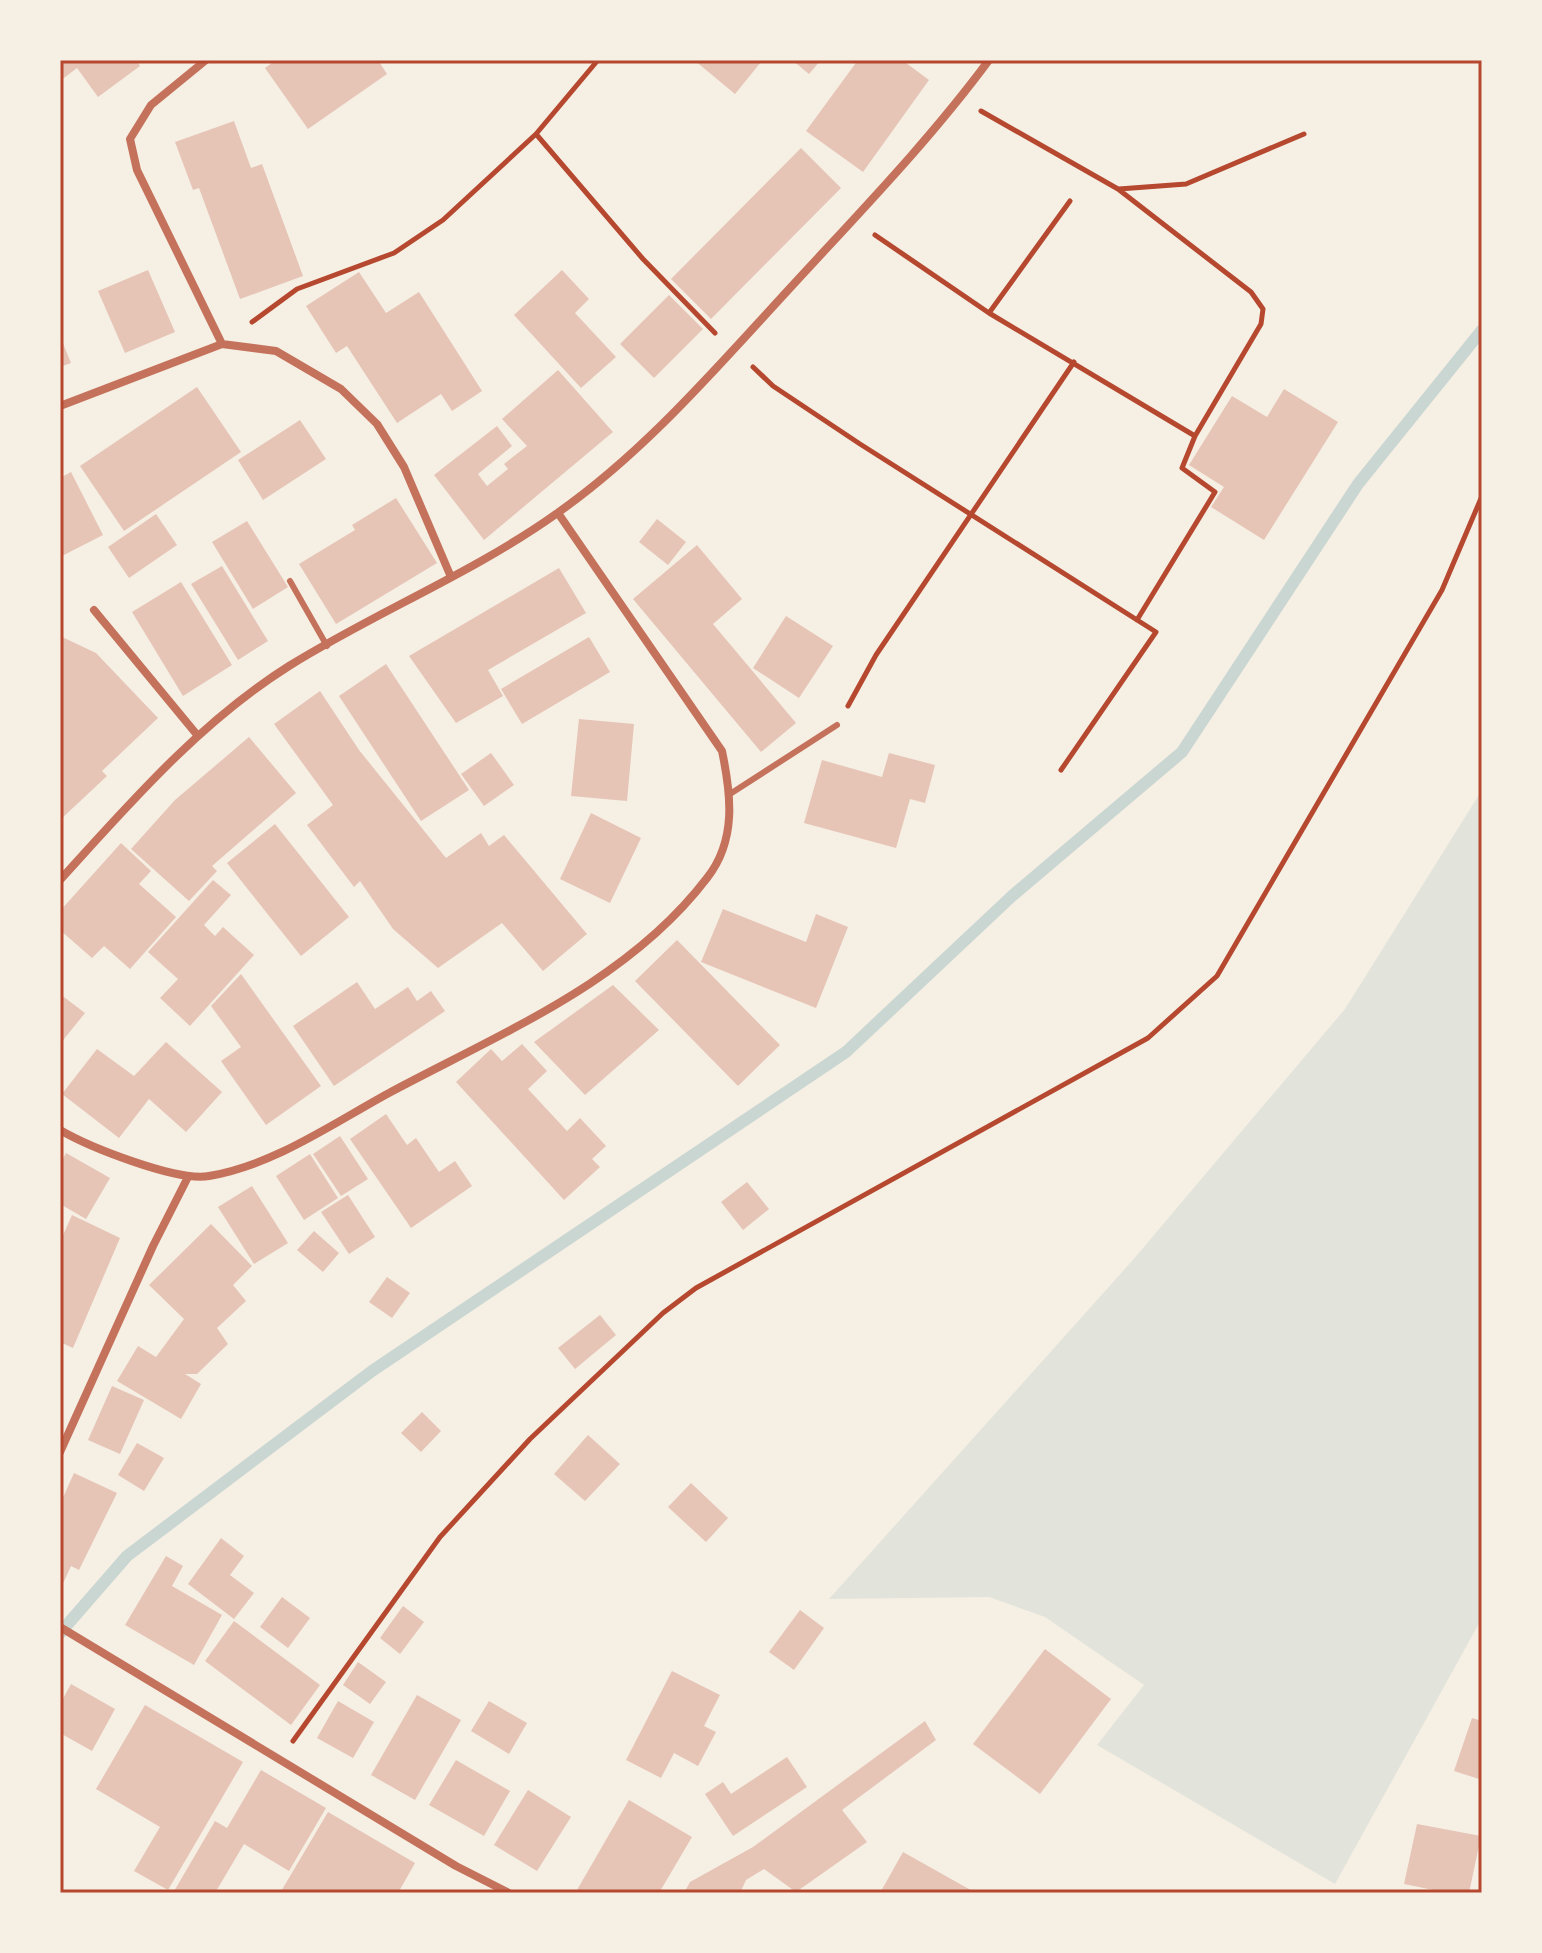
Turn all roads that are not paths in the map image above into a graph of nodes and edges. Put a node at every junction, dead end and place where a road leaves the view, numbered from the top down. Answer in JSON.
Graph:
{"nodes":[{"id":1,"x":206,"y":60,"type":"edge"},
{"id":2,"x":989,"y":60,"type":"edge"},
{"id":3,"x":222,"y":344,"type":"junction"},
{"id":4,"x":60,"y":406,"type":"edge"},
{"id":5,"x":558,"y":513,"type":"junction"},
{"id":6,"x":451,"y":577,"type":"junction"},
{"id":7,"x":290,"y":581,"type":"dead end"},
{"id":8,"x":94,"y":610,"type":"dead end"},
{"id":9,"x":327,"y":646,"type":"junction"},
{"id":10,"x":837,"y":725,"type":"road end"},
{"id":11,"x":198,"y":736,"type":"junction"},
{"id":12,"x":730,"y":794,"type":"junction"},
{"id":13,"x":60,"y":880,"type":"edge"},
{"id":14,"x":60,"y":1130,"type":"edge"},
{"id":15,"x":188,"y":1177,"type":"junction"},
{"id":16,"x":60,"y":1452,"type":"edge"},
{"id":17,"x":60,"y":1627,"type":"edge"},
{"id":18,"x":509,"y":1893,"type":"edge"}],
"edges":[{"from":1,"to":3,"type":"street"},
{"from":2,"to":5,"type":"street"},
{"from":3,"to":4,"type":"street"},
{"from":3,"to":6,"type":"street"},
{"from":5,"to":6,"type":"street"},
{"from":5,"to":12,"type":"street"},
{"from":6,"to":9,"type":"street"},
{"from":7,"to":9,"type":"lane"},
{"from":8,"to":11,"type":"street"},
{"from":9,"to":11,"type":"street"},
{"from":10,"to":12,"type":"lane"},
{"from":11,"to":13,"type":"street"},
{"from":12,"to":15,"type":"street"},
{"from":14,"to":15,"type":"street"},
{"from":15,"to":16,"type":"street"},
{"from":17,"to":18,"type":"street"}]}
